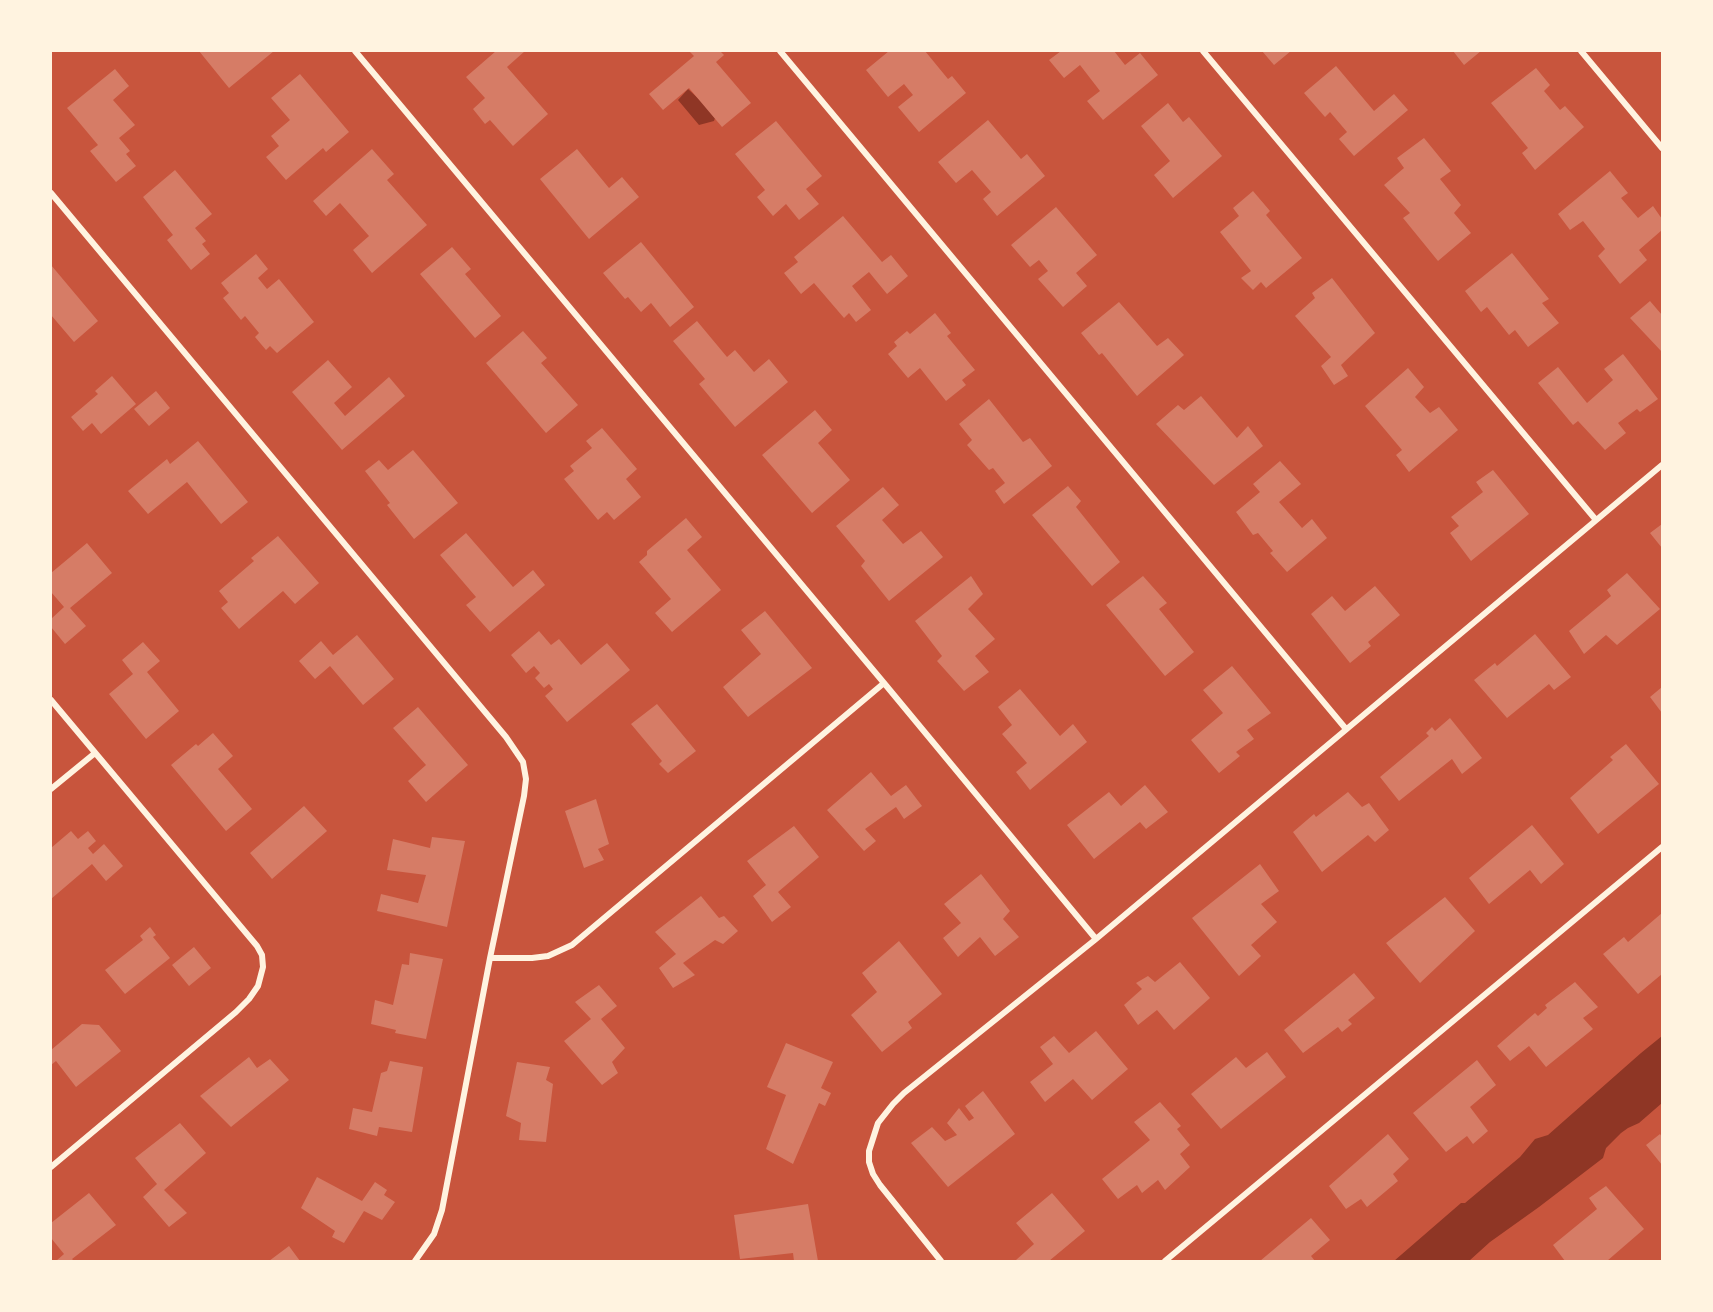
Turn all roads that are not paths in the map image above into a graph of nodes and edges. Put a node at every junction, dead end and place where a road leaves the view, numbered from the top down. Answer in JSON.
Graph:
{"nodes":[{"id":1,"x":355,"y":51,"type":"edge"},
{"id":2,"x":780,"y":51,"type":"edge"},
{"id":3,"x":1203,"y":51,"type":"edge"},
{"id":4,"x":1581,"y":51,"type":"edge"},
{"id":5,"x":1662,"y":148,"type":"edge"},
{"id":6,"x":51,"y":193,"type":"edge"},
{"id":7,"x":1662,"y":465,"type":"edge"},
{"id":8,"x":1596,"y":520,"type":"junction"},
{"id":9,"x":884,"y":683,"type":"junction"},
{"id":10,"x":51,"y":700,"type":"edge"},
{"id":11,"x":1346,"y":729,"type":"junction"},
{"id":12,"x":95,"y":753,"type":"junction"},
{"id":13,"x":51,"y":789,"type":"edge"},
{"id":14,"x":1662,"y":847,"type":"edge"},
{"id":15,"x":1096,"y":939,"type":"junction"},
{"id":16,"x":490,"y":958,"type":"junction"},
{"id":17,"x":51,"y":1167,"type":"edge"},
{"id":18,"x":415,"y":1261,"type":"edge"},
{"id":19,"x":941,"y":1261,"type":"edge"},
{"id":20,"x":1165,"y":1261,"type":"edge"}],
"edges":[{"from":1,"to":9,"type":"street"},
{"from":2,"to":11,"type":"street"},
{"from":3,"to":8,"type":"street"},
{"from":4,"to":5,"type":"street"},
{"from":6,"to":16,"type":"street"},
{"from":7,"to":8,"type":"street"},
{"from":8,"to":11,"type":"street"},
{"from":9,"to":15,"type":"street"},
{"from":9,"to":16,"type":"street"},
{"from":10,"to":12,"type":"street"},
{"from":11,"to":15,"type":"street"},
{"from":12,"to":13,"type":"street"},
{"from":12,"to":17,"type":"street"},
{"from":14,"to":20,"type":"street"},
{"from":15,"to":19,"type":"street"},
{"from":16,"to":18,"type":"street"}]}
